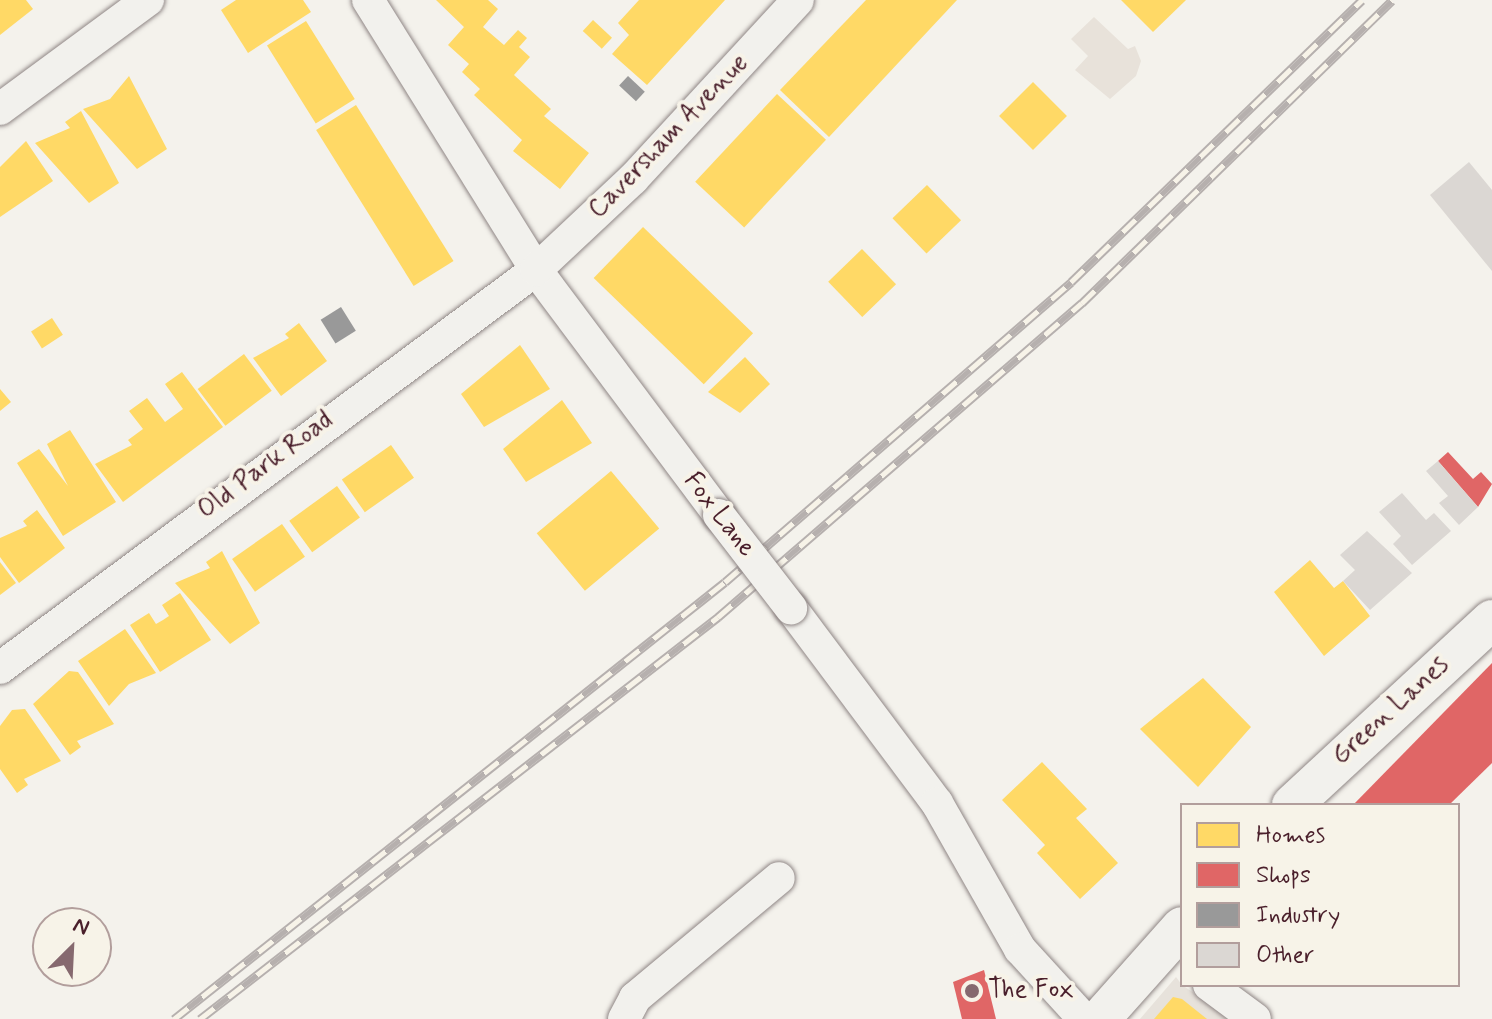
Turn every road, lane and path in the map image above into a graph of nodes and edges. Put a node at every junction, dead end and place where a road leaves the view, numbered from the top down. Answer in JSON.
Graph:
{"nodes":[{"id":1,"x":148,"y":0,"type":"edge"},
{"id":2,"x":368,"y":0,"type":"edge"},
{"id":3,"x":798,"y":0,"type":"edge"},
{"id":4,"x":0,"y":109,"type":"edge"},
{"id":5,"x":536,"y":270,"type":"junction"},
{"id":6,"x":1492,"y":620,"type":"edge"},
{"id":7,"x":0,"y":668,"type":"edge"},
{"id":8,"x":1294,"y":803,"type":"edge"},
{"id":9,"x":779,"y":878,"type":"dead end"},
{"id":10,"x":1175,"y":947,"type":"edge"},
{"id":11,"x":1212,"y":987,"type":"edge"},
{"id":12,"x":624,"y":1019,"type":"edge"},
{"id":13,"x":1084,"y":1019,"type":"edge"},
{"id":14,"x":1100,"y":1019,"type":"edge"},
{"id":15,"x":1255,"y":1019,"type":"edge"}],
"edges":[{"from":1,"to":4,"type":"street"},
{"from":2,"to":5,"type":"street","name":"Fox Lane"},
{"from":3,"to":5,"type":"street","name":"Caversham Avenue"},
{"from":5,"to":7,"type":"street","name":"Old Park Road"},
{"from":5,"to":13,"type":"street","name":"Fox Lane","bridge":true},
{"from":6,"to":8,"type":"main road","name":"Green Lanes"},
{"from":9,"to":12,"type":"street"},
{"from":10,"to":14,"type":"main road"},
{"from":11,"to":15,"type":"street"}]}
